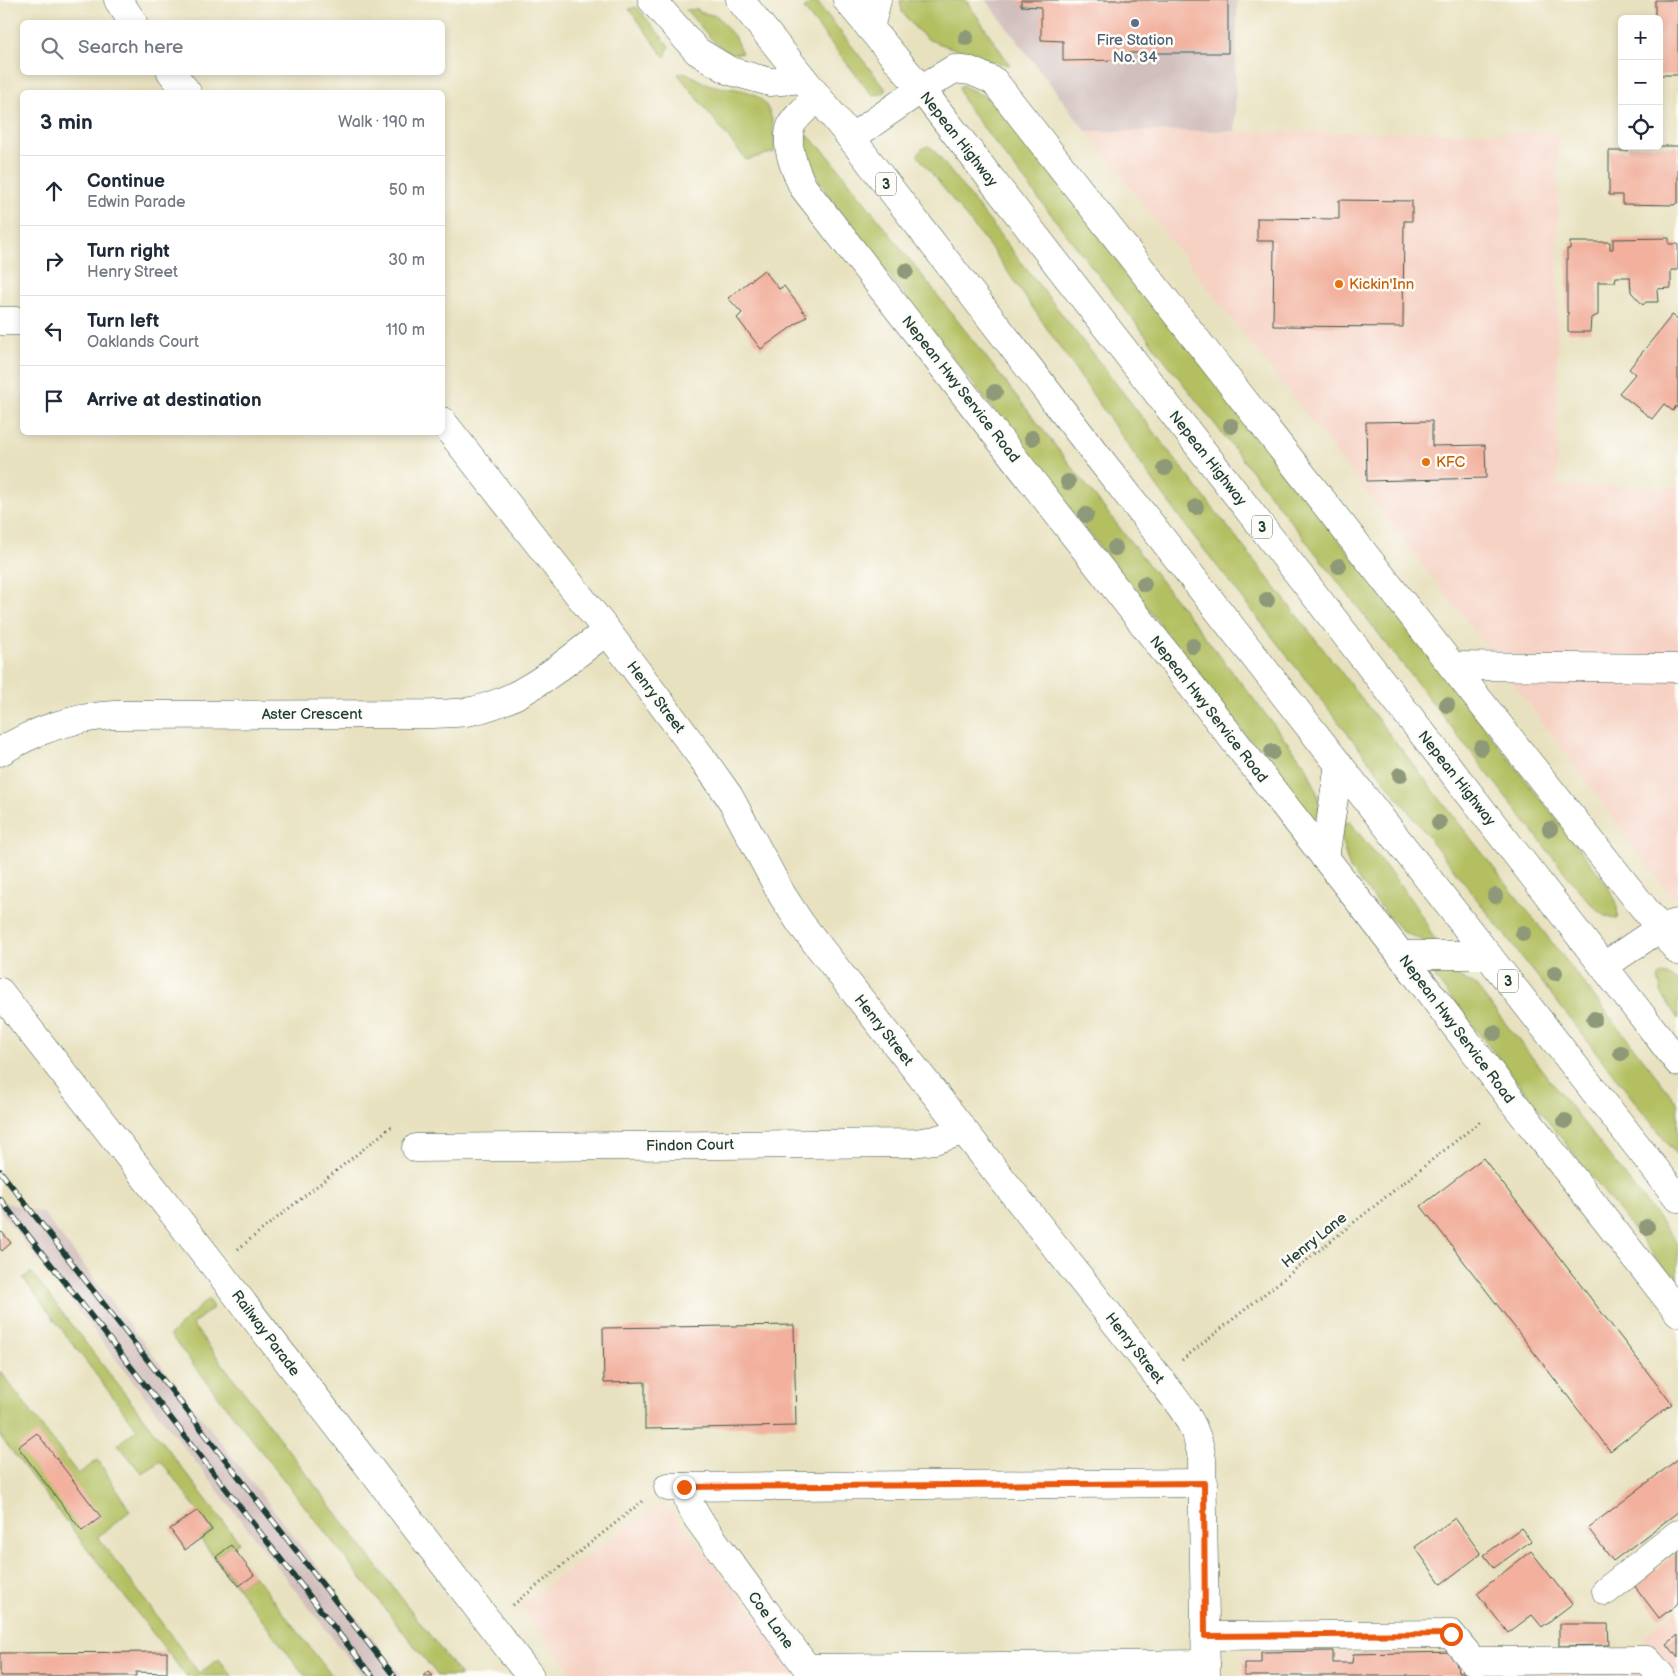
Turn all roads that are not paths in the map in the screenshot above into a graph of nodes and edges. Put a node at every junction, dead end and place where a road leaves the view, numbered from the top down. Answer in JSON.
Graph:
{"nodes":[{"id":1,"x":118,"y":0,"type":"edge"},
{"id":2,"x":652,"y":0,"type":"edge"},
{"id":3,"x":740,"y":0,"type":"edge"},
{"id":4,"x":847,"y":0,"type":"edge"},
{"id":5,"x":877,"y":0,"type":"edge"},
{"id":6,"x":132,"y":20,"type":"edge"},
{"id":7,"x":870,"y":28,"type":"junction"},
{"id":8,"x":173,"y":75,"type":"edge"},
{"id":9,"x":810,"y":88,"type":"junction"},
{"id":10,"x":921,"y":89,"type":"junction"},
{"id":11,"x":184,"y":90,"type":"edge"},
{"id":12,"x":851,"y":138,"type":"junction"},
{"id":13,"x":0,"y":321,"type":"edge"},
{"id":14,"x":20,"y":321,"type":"edge"},
{"id":15,"x":445,"y":425,"type":"edge"},
{"id":16,"x":607,"y":631,"type":"junction"},
{"id":17,"x":1452,"y":666,"type":"junction"},
{"id":18,"x":1678,"y":668,"type":"edge"},
{"id":19,"x":0,"y":752,"type":"edge"},
{"id":20,"x":1339,"y":764,"type":"junction"},
{"id":21,"x":1325,"y":858,"type":"junction"},
{"id":22,"x":1669,"y":925,"type":"edge"},
{"id":23,"x":1678,"y":951,"type":"edge"},
{"id":24,"x":1401,"y":955,"type":"junction"},
{"id":25,"x":1488,"y":955,"type":"junction"},
{"id":26,"x":1604,"y":966,"type":"junction"},
{"id":27,"x":0,"y":992,"type":"edge"},
{"id":28,"x":1678,"y":1062,"type":"edge"},
{"id":29,"x":963,"y":1131,"type":"junction"},
{"id":30,"x":416,"y":1148,"type":"dead end"},
{"id":31,"x":1678,"y":1198,"type":"edge"},
{"id":32,"x":1678,"y":1312,"type":"edge"},
{"id":33,"x":1204,"y":1483,"type":"junction"},
{"id":34,"x":1678,"y":1534,"type":"edge"},
{"id":35,"x":1606,"y":1591,"type":"dead end"},
{"id":36,"x":1205,"y":1636,"type":"junction"},
{"id":37,"x":1206,"y":1670,"type":"edge"},
{"id":38,"x":530,"y":1676,"type":"edge"},
{"id":39,"x":1661,"y":1676,"type":"edge"}],
"edges":[{"from":1,"to":6,"type":"main road"},
{"from":2,"to":9,"type":"main road"},
{"from":3,"to":9,"type":"main road","number":"3"},
{"from":4,"to":7,"type":"main road","name":"Nepean Highway","number":"3"},
{"from":5,"to":7,"type":"main road"},
{"from":7,"to":10,"type":"main road","name":"Nepean Highway","number":"3"},
{"from":8,"to":11,"type":"main road"},
{"from":9,"to":12,"type":"main road","number":"3"},
{"from":9,"to":21,"type":"main road","name":"Nepean Hwy Service Road"},
{"from":10,"to":12,"type":"main road"},
{"from":10,"to":17,"type":"main road"},
{"from":10,"to":26,"type":"main road","name":"Nepean Highway","number":"3"},
{"from":12,"to":20,"type":"main road","number":"3"},
{"from":13,"to":14,"type":"main road"},
{"from":15,"to":16,"type":"main road","name":"Henry Street"},
{"from":16,"to":19,"type":"main road","name":"Aster Crescent"},
{"from":16,"to":29,"type":"main road","name":"Henry Street"},
{"from":17,"to":18,"type":"main road"},
{"from":17,"to":22,"type":"main road"},
{"from":20,"to":21,"type":"main road"},
{"from":20,"to":25,"type":"main road","number":"3"},
{"from":21,"to":24,"type":"main road","name":"Nepean Hwy Service Road"},
{"from":22,"to":23,"type":"main road"},
{"from":22,"to":26,"type":"main road"},
{"from":24,"to":25,"type":"main road"},
{"from":24,"to":32,"type":"main road","name":"Nepean Hwy Service Road"},
{"from":25,"to":31,"type":"main road","number":"3"},
{"from":26,"to":28,"type":"main road","name":"Nepean Highway","number":"3"},
{"from":27,"to":38,"type":"main road","name":"Railway Parade"},
{"from":29,"to":30,"type":"main road","name":"Findon Court"},
{"from":29,"to":33,"type":"main road","name":"Henry Street"},
{"from":33,"to":36,"type":"main road","name":"Henry Street"},
{"from":33,"to":37,"type":"main road","name":"Coe Lane"},
{"from":34,"to":35,"type":"main road"},
{"from":36,"to":37,"type":"main road","name":"Henry Street"},
{"from":36,"to":39,"type":"main road"}]}
